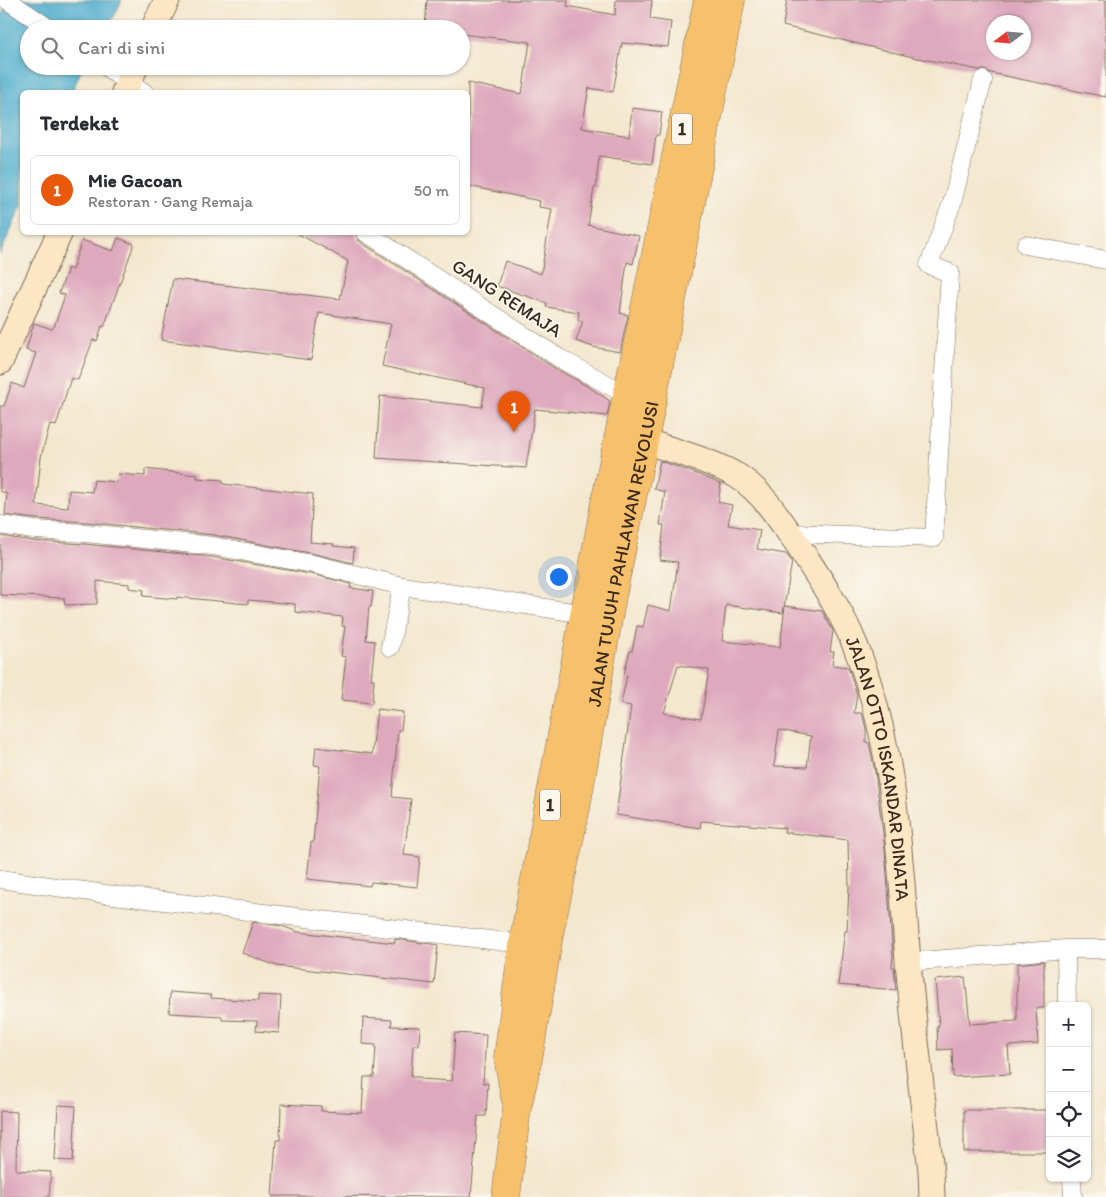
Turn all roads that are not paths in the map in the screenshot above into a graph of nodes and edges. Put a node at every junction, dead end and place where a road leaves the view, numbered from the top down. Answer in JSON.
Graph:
{"nodes":[{"id":1,"x":7,"y":0,"type":"edge"},
{"id":2,"x":167,"y":0,"type":"edge"},
{"id":3,"x":708,"y":0,"type":"edge"},
{"id":4,"x":730,"y":0,"type":"edge"},
{"id":5,"x":37,"y":20,"type":"edge"},
{"id":6,"x":157,"y":20,"type":"edge"},
{"id":7,"x":119,"y":75,"type":"edge"},
{"id":8,"x":983,"y":80,"type":"dead end"},
{"id":9,"x":133,"y":84,"type":"edge"},
{"id":10,"x":59,"y":235,"type":"edge"},
{"id":11,"x":371,"y":235,"type":"edge"},
{"id":12,"x":1026,"y":245,"type":"dead end"},
{"id":13,"x":1106,"y":260,"type":"edge"},
{"id":14,"x":0,"y":362,"type":"edge"},
{"id":15,"x":627,"y":396,"type":"junction"},
{"id":16,"x":644,"y":441,"type":"junction"},
{"id":17,"x":0,"y":525,"type":"edge"},
{"id":18,"x":789,"y":533,"type":"junction"},
{"id":19,"x":402,"y":586,"type":"junction"},
{"id":20,"x":585,"y":614,"type":"junction"},
{"id":21,"x":390,"y":648,"type":"dead end"},
{"id":22,"x":0,"y":879,"type":"edge"},
{"id":23,"x":523,"y":944,"type":"junction"},
{"id":24,"x":1106,"y":949,"type":"edge"},
{"id":25,"x":1066,"y":950,"type":"junction"},
{"id":26,"x":908,"y":962,"type":"junction"},
{"id":27,"x":1067,"y":1002,"type":"edge"},
{"id":28,"x":517,"y":1108,"type":"junction"},
{"id":29,"x":1072,"y":1182,"type":"edge"},
{"id":30,"x":506,"y":1197,"type":"edge"},
{"id":31,"x":932,"y":1197,"type":"edge"},
{"id":32,"x":1074,"y":1197,"type":"edge"}],
"edges":[{"from":1,"to":5,"type":"street"},
{"from":2,"to":6,"type":"street"},
{"from":3,"to":15,"type":"main road","name":"JALAN TUJUH PAHLAWAN REVOLUSI","number":"1"},
{"from":4,"to":16,"type":"main road","name":"JALAN TUJUH PAHLAWAN REVOLUSI","number":"1"},
{"from":7,"to":9,"type":"street"},
{"from":8,"to":18,"type":"street"},
{"from":10,"to":14,"type":"street"},
{"from":11,"to":15,"type":"street","name":"GANG REMAJA"},
{"from":12,"to":13,"type":"street"},
{"from":15,"to":20,"type":"main road","name":"JALAN TUJUH PAHLAWAN REVOLUSI","number":"1"},
{"from":16,"to":18,"type":"street","name":"JALAN OTTO ISKANDAR DINATA"},
{"from":16,"to":28,"type":"main road","name":"JALAN TUJUH PAHLAWAN REVOLUSI","number":"1"},
{"from":17,"to":19,"type":"street"},
{"from":18,"to":26,"type":"street","name":"JALAN OTTO ISKANDAR DINATA"},
{"from":19,"to":20,"type":"street"},
{"from":19,"to":21,"type":"street"},
{"from":20,"to":23,"type":"main road","name":"JALAN TUJUH PAHLAWAN REVOLUSI","number":"1"},
{"from":22,"to":23,"type":"street"},
{"from":23,"to":28,"type":"main road","name":"JALAN TUJUH PAHLAWAN REVOLUSI","number":"1"},
{"from":24,"to":25,"type":"street"},
{"from":25,"to":26,"type":"street"},
{"from":25,"to":27,"type":"street"},
{"from":26,"to":31,"type":"street","name":"JALAN OTTO ISKANDAR DINATA"},
{"from":28,"to":30,"type":"main road","name":"JALAN TUJUH PAHLAWAN REVOLUSI","number":"1"},
{"from":29,"to":32,"type":"street"}]}
